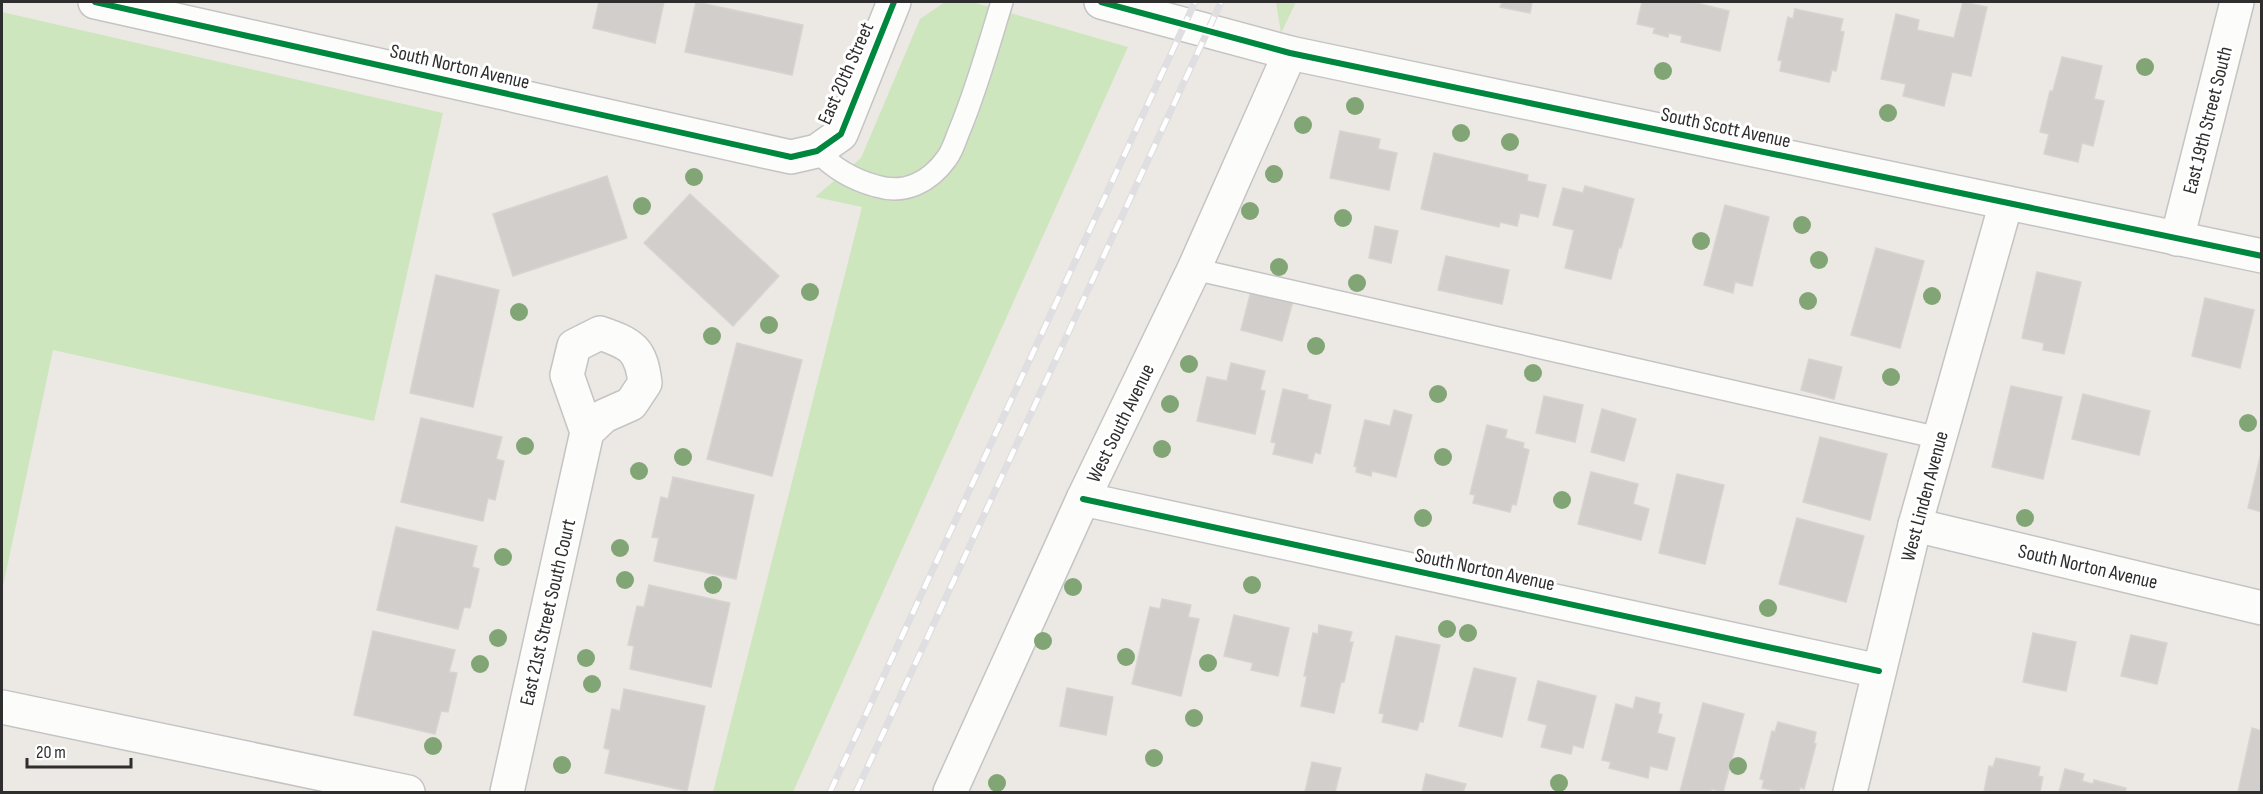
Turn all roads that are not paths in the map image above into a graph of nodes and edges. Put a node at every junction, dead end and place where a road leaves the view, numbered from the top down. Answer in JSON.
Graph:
{"nodes":[{"id":1,"x":95,"y":2,"type":"edge"},
{"id":2,"x":894,"y":2,"type":"edge"},
{"id":3,"x":1002,"y":2,"type":"edge"},
{"id":4,"x":1101,"y":2,"type":"edge"},
{"id":5,"x":2237,"y":2,"type":"edge"},
{"id":6,"x":1290,"y":53,"type":"junction"},
{"id":7,"x":817,"y":151,"type":"junction"},
{"id":8,"x":2006,"y":202,"type":"junction"},
{"id":9,"x":2177,"y":239,"type":"junction"},
{"id":10,"x":2262,"y":256,"type":"edge"},
{"id":11,"x":1194,"y":269,"type":"junction"},
{"id":12,"x":587,"y":432,"type":"dead end"},
{"id":13,"x":1939,"y":438,"type":"junction"},
{"id":14,"x":1083,"y":499,"type":"junction"},
{"id":15,"x":1915,"y":525,"type":"junction"},
{"id":16,"x":2262,"y":608,"type":"edge"},
{"id":17,"x":1879,"y":671,"type":"junction"},
{"id":18,"x":2,"y":707,"type":"edge"},
{"id":19,"x":408,"y":792,"type":"edge"},
{"id":20,"x":507,"y":792,"type":"edge"},
{"id":21,"x":950,"y":792,"type":"edge"},
{"id":22,"x":1850,"y":792,"type":"edge"}],
"edges":[{"from":1,"to":7,"type":"street","name":"South Norton Avenue"},
{"from":2,"to":7,"type":"street","name":"East 20th Street"},
{"from":3,"to":7,"type":"lane"},
{"from":4,"to":6,"type":"street","name":"South Scott Avenue"},
{"from":5,"to":9,"type":"street","name":"East 19th Street South"},
{"from":6,"to":8,"type":"street","name":"South Scott Avenue"},
{"from":6,"to":11,"type":"street","name":"West South Avenue"},
{"from":8,"to":9,"type":"street","name":"South Scott Avenue"},
{"from":8,"to":13,"type":"street","name":"West Linden Avenue"},
{"from":9,"to":10,"type":"street","name":"South Scott Avenue"},
{"from":11,"to":13,"type":"lane"},
{"from":11,"to":14,"type":"street","name":"West South Avenue"},
{"from":12,"to":20,"type":"street","name":"East 21st Street South Court"},
{"from":13,"to":15,"type":"street","name":"West Linden Avenue"},
{"from":14,"to":17,"type":"street","name":"South Norton Avenue"},
{"from":14,"to":21,"type":"street","name":"West South Avenue"},
{"from":15,"to":16,"type":"street","name":"South Norton Avenue"},
{"from":15,"to":17,"type":"street","name":"West Linden Avenue"},
{"from":17,"to":22,"type":"street","name":"West Linden Avenue"},
{"from":18,"to":19,"type":"street"}]}
